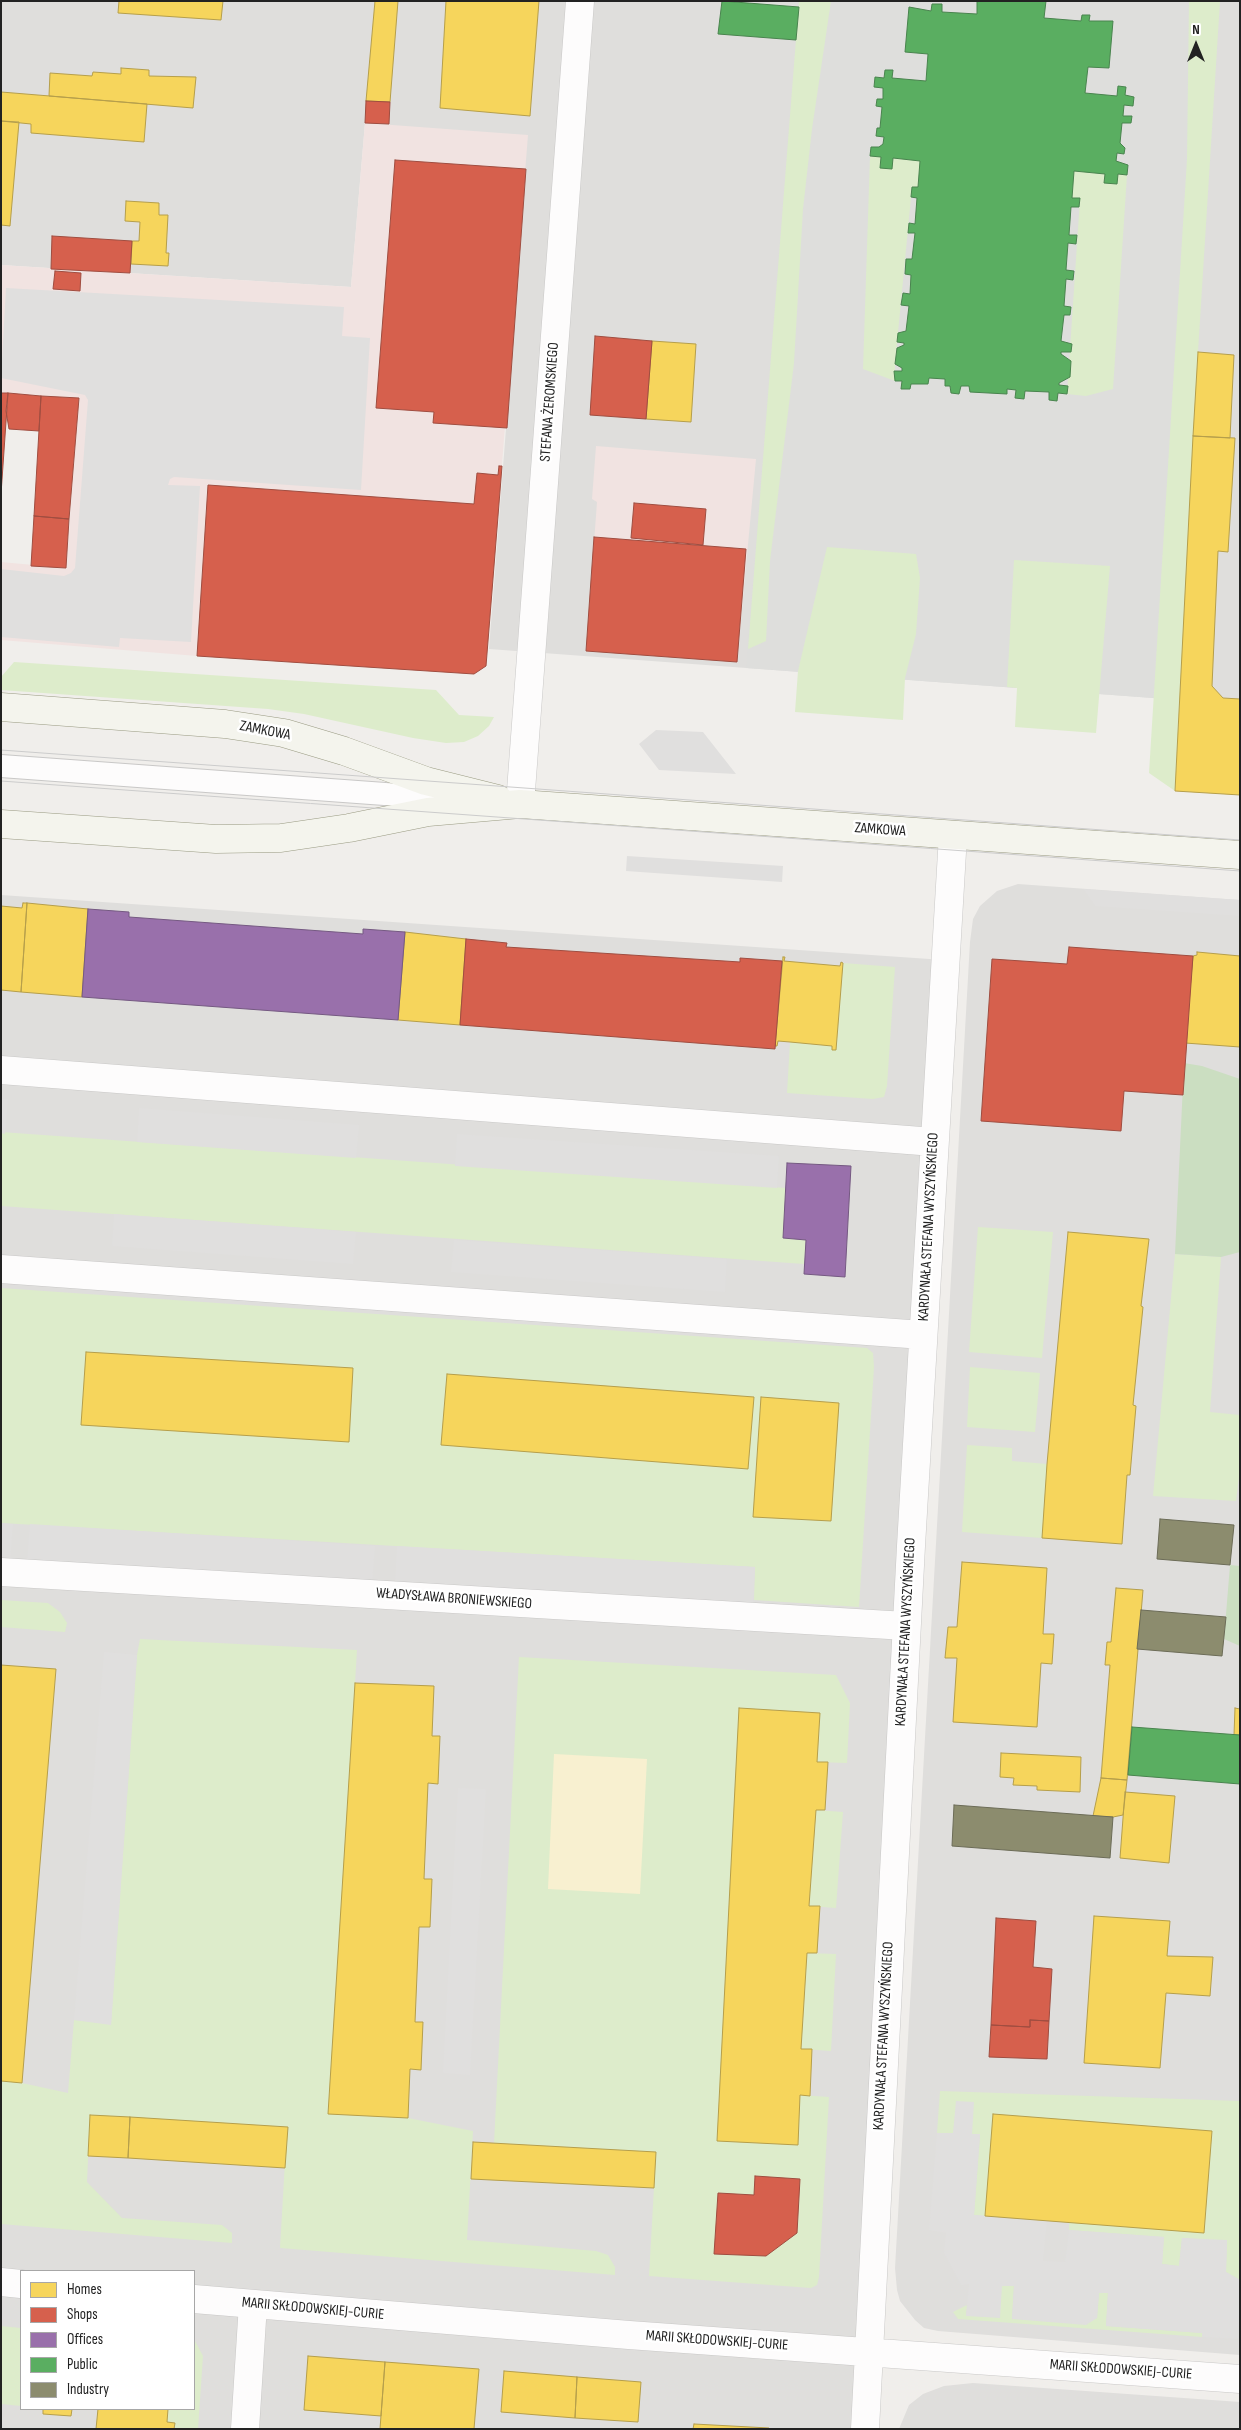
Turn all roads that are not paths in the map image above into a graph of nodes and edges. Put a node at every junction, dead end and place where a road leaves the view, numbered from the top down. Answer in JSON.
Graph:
{"nodes":[{"id":1,"x":580,"y":1,"type":"edge"},
{"id":2,"x":1,"y":707,"type":"edge"},
{"id":3,"x":1,"y":766,"type":"edge"},
{"id":4,"x":520,"y":804,"type":"junction"},
{"id":5,"x":1,"y":824,"type":"edge"},
{"id":6,"x":952,"y":835,"type":"junction"},
{"id":7,"x":1240,"y":855,"type":"edge"},
{"id":8,"x":1,"y":1070,"type":"edge"},
{"id":9,"x":934,"y":1142,"type":"junction"},
{"id":10,"x":1,"y":1269,"type":"edge"},
{"id":11,"x":923,"y":1335,"type":"junction"},
{"id":12,"x":1,"y":1572,"type":"edge"},
{"id":13,"x":906,"y":1626,"type":"junction"},
{"id":14,"x":1,"y":2282,"type":"edge"},
{"id":15,"x":20,"y":2284,"type":"edge"},
{"id":16,"x":195,"y":2299,"type":"edge"},
{"id":17,"x":253,"y":2304,"type":"junction"},
{"id":18,"x":868,"y":2352,"type":"junction"},
{"id":19,"x":1240,"y":2379,"type":"edge"},
{"id":20,"x":245,"y":2429,"type":"edge"},
{"id":21,"x":864,"y":2429,"type":"edge"}],
"edges":[{"from":1,"to":4,"type":"street","name":"STEFANA ŻEROMSKIEGO"},
{"from":2,"to":4,"type":"street","name":"ZAMKOWA"},
{"from":3,"to":4,"type":"lane"},
{"from":4,"to":5,"type":"street","name":"ZAMKOWA"},
{"from":4,"to":6,"type":"street","name":"ZAMKOWA"},
{"from":6,"to":7,"type":"street","name":"ZAMKOWA"},
{"from":6,"to":9,"type":"street","name":"KARDYNAŁA STEFANA WYSZYŃSKIEGO"},
{"from":8,"to":9,"type":"street"},
{"from":9,"to":11,"type":"street","name":"KARDYNAŁA STEFANA WYSZYŃSKIEGO"},
{"from":10,"to":11,"type":"street"},
{"from":11,"to":13,"type":"street","name":"KARDYNAŁA STEFANA WYSZYŃSKIEGO"},
{"from":12,"to":13,"type":"street","name":"WŁADYSŁAWA BRONIEWSKIEGO"},
{"from":13,"to":18,"type":"street","name":"KARDYNAŁA STEFANA WYSZYŃSKIEGO"},
{"from":14,"to":15,"type":"street"},
{"from":16,"to":17,"type":"street","name":"MARII SKŁODOWSKIEJ-CURIE"},
{"from":17,"to":18,"type":"street","name":"MARII SKŁODOWSKIEJ-CURIE"},
{"from":17,"to":20,"type":"street"},
{"from":18,"to":19,"type":"street","name":"MARII SKŁODOWSKIEJ-CURIE"},
{"from":18,"to":21,"type":"street","name":"KARDYNAŁA STEFANA WYSZYŃSKIEGO"}]}
